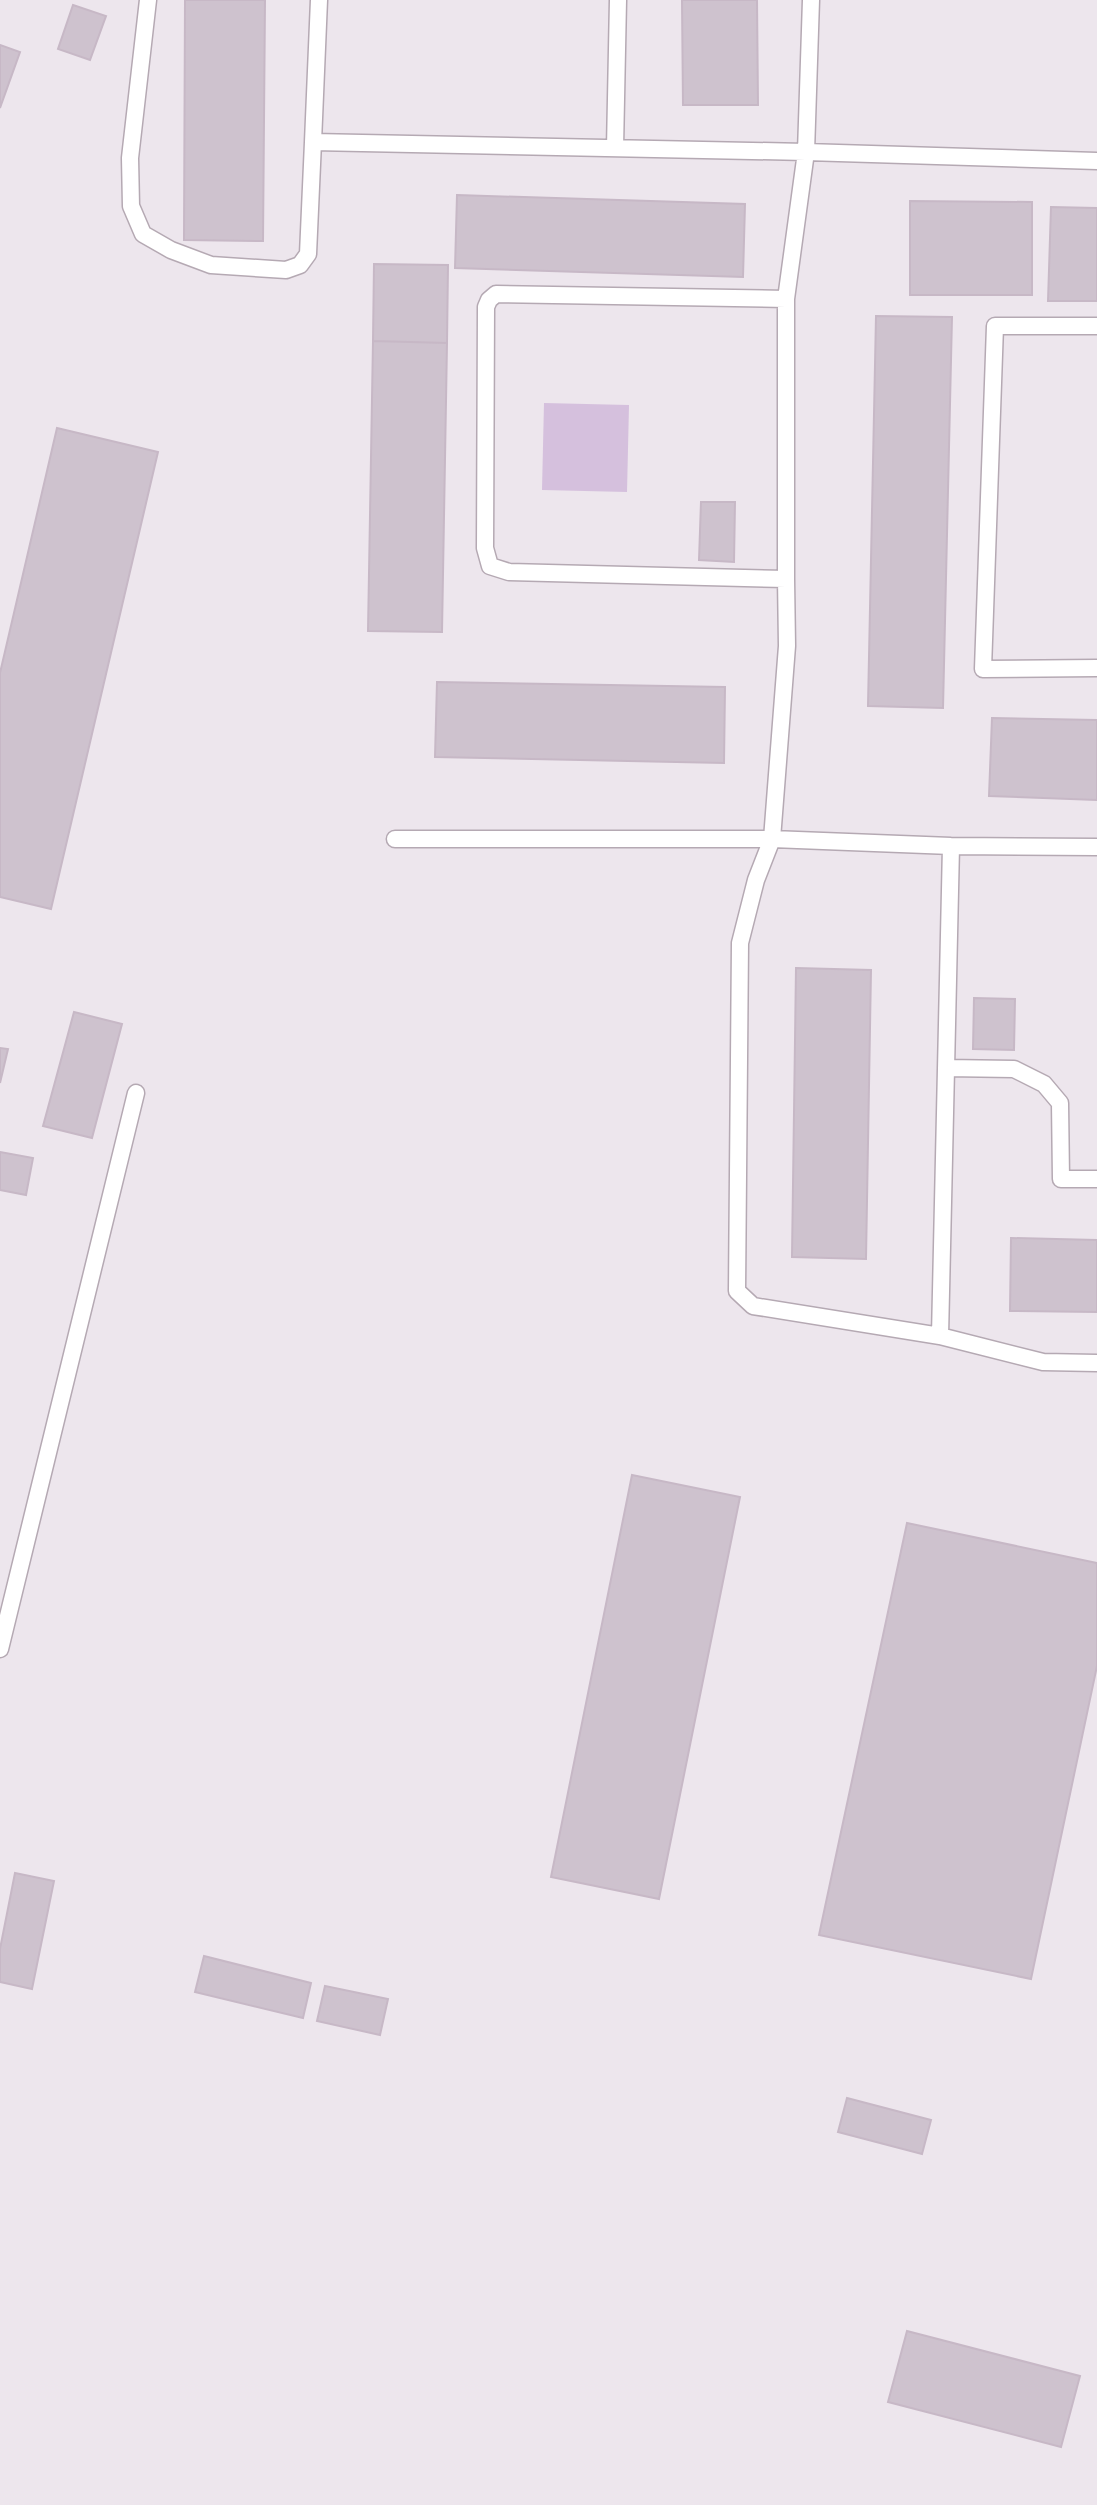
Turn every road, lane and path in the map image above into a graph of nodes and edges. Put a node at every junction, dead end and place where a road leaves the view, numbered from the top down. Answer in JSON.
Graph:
{"nodes":[{"id":1,"x":148,"y":0,"type":"edge"},
{"id":2,"x":320,"y":0,"type":"edge"},
{"id":3,"x":618,"y":0,"type":"edge"},
{"id":4,"x":811,"y":0,"type":"edge"},
{"id":5,"x":313,"y":142,"type":"junction"},
{"id":6,"x":615,"y":148,"type":"junction"},
{"id":7,"x":806,"y":152,"type":"junction"},
{"id":8,"x":1097,"y":161,"type":"edge"},
{"id":9,"x":786,"y":299,"type":"junction"},
{"id":10,"x":1097,"y":326,"type":"edge"},
{"id":11,"x":786,"y":579,"type":"junction"},
{"id":12,"x":1097,"y":668,"type":"edge"},
{"id":13,"x":395,"y":839,"type":"dead end"},
{"id":14,"x":772,"y":839,"type":"junction"},
{"id":15,"x":951,"y":846,"type":"junction"},
{"id":16,"x":1097,"y":847,"type":"edge"},
{"id":17,"x":946,"y":1068,"type":"junction"},
{"id":18,"x":136,"y":1093,"type":"dead end"},
{"id":19,"x":1097,"y":1180,"type":"edge"},
{"id":20,"x":940,"y":1336,"type":"junction"},
{"id":21,"x":1097,"y":1363,"type":"edge"},
{"id":22,"x":0,"y":1649,"type":"edge"}],
"edges":[{"from":1,"to":5,"type":"lane"},
{"from":2,"to":5,"type":"lane"},
{"from":3,"to":6,"type":"lane"},
{"from":4,"to":7,"type":"lane"},
{"from":5,"to":6,"type":"lane"},
{"from":6,"to":7,"type":"lane"},
{"from":7,"to":8,"type":"lane"},
{"from":7,"to":9,"type":"lane"},
{"from":9,"to":11,"type":"lane"},
{"from":9,"to":11,"type":"lane"},
{"from":10,"to":12,"type":"lane"},
{"from":11,"to":14,"type":"lane"},
{"from":13,"to":14,"type":"lane"},
{"from":14,"to":15,"type":"lane"},
{"from":14,"to":20,"type":"lane"},
{"from":15,"to":16,"type":"lane"},
{"from":15,"to":17,"type":"lane"},
{"from":17,"to":19,"type":"lane"},
{"from":17,"to":20,"type":"lane"},
{"from":18,"to":22,"type":"lane"},
{"from":20,"to":21,"type":"lane"}]}
